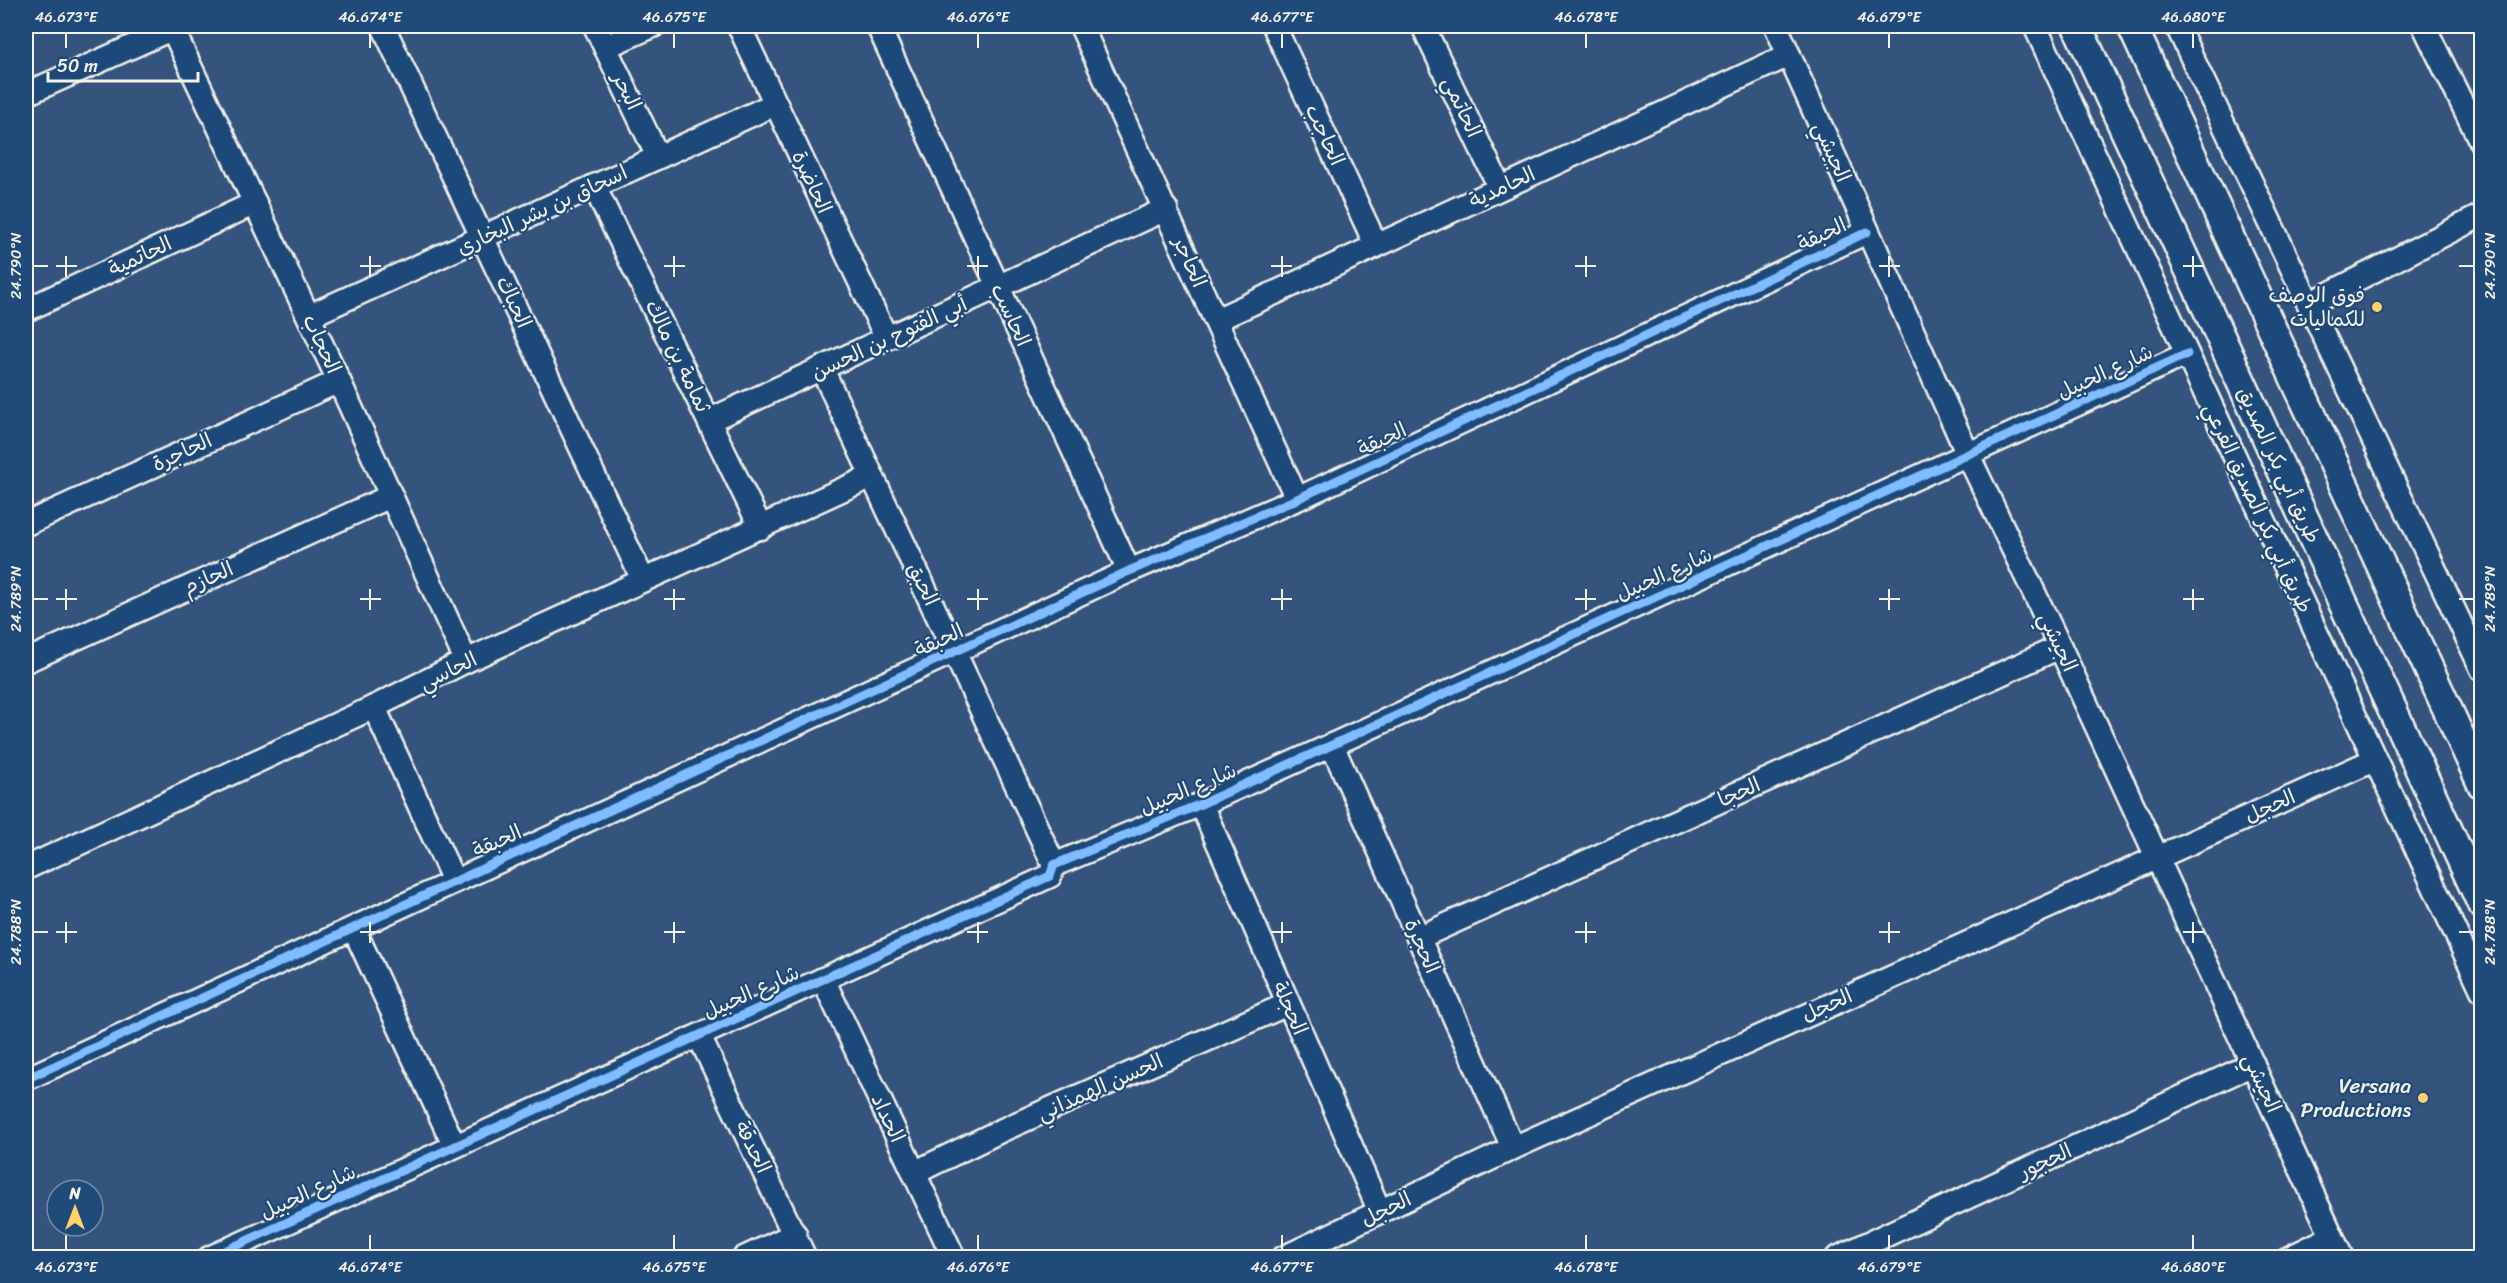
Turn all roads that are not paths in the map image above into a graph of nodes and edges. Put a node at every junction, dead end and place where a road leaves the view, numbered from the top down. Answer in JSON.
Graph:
{"nodes":[{"id":1,"x":383,"y":26,"type":"edge"},
{"id":2,"x":595,"y":26,"type":"edge"},
{"id":3,"x":653,"y":26,"type":"edge"},
{"id":4,"x":739,"y":26,"type":"edge"},
{"id":5,"x":878,"y":26,"type":"edge"},
{"id":6,"x":1081,"y":26,"type":"edge"},
{"id":7,"x":1274,"y":26,"type":"edge"},
{"id":8,"x":1424,"y":26,"type":"edge"},
{"id":9,"x":1776,"y":26,"type":"edge"},
{"id":10,"x":2035,"y":26,"type":"edge"},
{"id":11,"x":2077,"y":26,"type":"edge"},
{"id":12,"x":2132,"y":26,"type":"edge"},
{"id":13,"x":2177,"y":26,"type":"edge"},
{"id":14,"x":2424,"y":26,"type":"edge"},
{"id":15,"x":175,"y":27,"type":"edge"},
{"id":16,"x":605,"y":47,"type":"junction"},
{"id":17,"x":1789,"y":55,"type":"junction"},
{"id":18,"x":26,"y":94,"type":"edge"},
{"id":19,"x":775,"y":104,"type":"junction"},
{"id":20,"x":2481,"y":144,"type":"edge"},
{"id":21,"x":658,"y":157,"type":"junction"},
{"id":22,"x":594,"y":186,"type":"junction"},
{"id":23,"x":1500,"y":188,"type":"junction"},
{"id":24,"x":255,"y":203,"type":"junction"},
{"id":25,"x":1166,"y":210,"type":"junction"},
{"id":26,"x":2481,"y":215,"type":"edge"},
{"id":27,"x":1867,"y":232,"type":"junction"},
{"id":28,"x":484,"y":236,"type":"junction"},
{"id":29,"x":1376,"y":245,"type":"junction"},
{"id":30,"x":999,"y":288,"type":"junction"},
{"id":31,"x":2311,"y":303,"type":"junction"},
{"id":32,"x":26,"y":310,"type":"edge"},
{"id":33,"x":309,"y":316,"type":"junction"},
{"id":34,"x":1216,"y":320,"type":"junction"},
{"id":35,"x":886,"y":337,"type":"junction"},
{"id":36,"x":2187,"y":354,"type":"junction"},
{"id":37,"x":822,"y":369,"type":"junction"},
{"id":38,"x":339,"y":381,"type":"junction"},
{"id":39,"x":710,"y":420,"type":"junction"},
{"id":40,"x":1968,"y":455,"type":"junction"},
{"id":41,"x":872,"y":476,"type":"junction"},
{"id":42,"x":391,"y":496,"type":"junction"},
{"id":43,"x":1298,"y":499,"type":"junction"},
{"id":44,"x":26,"y":524,"type":"edge"},
{"id":45,"x":761,"y":528,"type":"junction"},
{"id":46,"x":1129,"y":571,"type":"junction"},
{"id":47,"x":643,"y":580,"type":"junction"},
{"id":48,"x":2060,"y":647,"type":"junction"},
{"id":49,"x":956,"y":652,"type":"junction"},
{"id":50,"x":26,"y":661,"type":"edge"},
{"id":51,"x":466,"y":662,"type":"junction"},
{"id":52,"x":2481,"y":669,"type":"edge"},
{"id":53,"x":374,"y":707,"type":"junction"},
{"id":54,"x":1332,"y":745,"type":"junction"},
{"id":55,"x":2374,"y":760,"type":"junction"},
{"id":56,"x":2481,"y":784,"type":"edge"},
{"id":57,"x":1201,"y":804,"type":"junction"},
{"id":58,"x":2156,"y":856,"type":"junction"},
{"id":59,"x":1053,"y":865,"type":"junction"},
{"id":60,"x":26,"y":868,"type":"edge"},
{"id":61,"x":454,"y":881,"type":"junction"},
{"id":62,"x":2481,"y":904,"type":"edge"},
{"id":63,"x":354,"y":929,"type":"junction"},
{"id":64,"x":1418,"y":938,"type":"junction"},
{"id":65,"x":823,"y":979,"type":"junction"},
{"id":66,"x":2481,"y":990,"type":"edge"},
{"id":67,"x":1288,"y":1004,"type":"junction"},
{"id":68,"x":699,"y":1036,"type":"junction"},
{"id":69,"x":2253,"y":1064,"type":"junction"},
{"id":70,"x":26,"y":1079,"type":"edge"},
{"id":71,"x":454,"y":1145,"type":"junction"},
{"id":72,"x":1513,"y":1148,"type":"junction"},
{"id":73,"x":914,"y":1173,"type":"junction"},
{"id":74,"x":1380,"y":1212,"type":"junction"},
{"id":75,"x":795,"y":1234,"type":"junction"},
{"id":76,"x":2332,"y":1237,"type":"junction"},
{"id":77,"x":209,"y":1257,"type":"edge"},
{"id":78,"x":744,"y":1257,"type":"edge"},
{"id":79,"x":806,"y":1257,"type":"edge"},
{"id":80,"x":954,"y":1257,"type":"edge"},
{"id":81,"x":1283,"y":1257,"type":"edge"},
{"id":82,"x":1837,"y":1257,"type":"edge"},
{"id":83,"x":2289,"y":1257,"type":"edge"},
{"id":84,"x":2342,"y":1257,"type":"edge"}],
"edges":[{"from":1,"to":28,"type":"street","name":"الحباك"},
{"from":2,"to":16,"type":"street","name":"البحر"},
{"from":3,"to":16,"type":"street"},
{"from":4,"to":19,"type":"street","name":"الحاضرة"},
{"from":5,"to":30,"type":"street","name":"الحاسب"},
{"from":6,"to":25,"type":"street","name":"الحاجر"},
{"from":7,"to":29,"type":"street","name":"الحاجب"},
{"from":8,"to":23,"type":"street","name":"الحاتمي"},
{"from":9,"to":17,"type":"street","name":"الجيشي"},
{"from":10,"to":36,"type":"street","name":"طريق أبي بكر الصديق الفرعي"},
{"from":11,"to":62,"type":"main road","name":"طريق أبي بكر الصديق"},
{"from":12,"to":56,"type":"main road"},
{"from":13,"to":31,"type":"street"},
{"from":14,"to":20,"type":"street"},
{"from":15,"to":18,"type":"street"},
{"from":15,"to":24,"type":"street","name":"الحجاب"},
{"from":16,"to":21,"type":"street","name":"البحر"},
{"from":17,"to":23,"type":"street","name":"الحامدية"},
{"from":17,"to":27,"type":"street","name":"الجيشي"},
{"from":19,"to":21,"type":"street","name":"اسحاق بن بشر البخاري"},
{"from":19,"to":35,"type":"street","name":"الحاضرة"},
{"from":21,"to":22,"type":"street","name":"اسحاق بن بشر البخاري"},
{"from":22,"to":28,"type":"street","name":"اسحاق بن بشر البخاري"},
{"from":22,"to":39,"type":"street","name":"ثمامة بن مالك"},
{"from":23,"to":29,"type":"street","name":"الحامدية"},
{"from":24,"to":32,"type":"street","name":"الحاتمية"},
{"from":24,"to":33,"type":"street","name":"الحجاب"},
{"from":25,"to":30,"type":"street","name":"أبي الفتوح بن الحسن"},
{"from":25,"to":34,"type":"street","name":"الحاجر"},
{"from":26,"to":31,"type":"street"},
{"from":27,"to":40,"type":"street","name":"الجيشي"},
{"from":27,"to":43,"type":"street","name":"الحبقة"},
{"from":28,"to":33,"type":"street","name":"اسحاق بن بشر البخاري"},
{"from":28,"to":47,"type":"street","name":"الحباك"},
{"from":29,"to":34,"type":"street","name":"الحامدية"},
{"from":30,"to":35,"type":"street","name":"أبي الفتوح بن الحسن"},
{"from":30,"to":46,"type":"street","name":"الحاسب"},
{"from":31,"to":52,"type":"street"},
{"from":33,"to":38,"type":"street","name":"الحجاب"},
{"from":34,"to":43,"type":"street","name":"الحاجر"},
{"from":35,"to":37,"type":"street","name":"أبي الفتوح بن الحسن"},
{"from":36,"to":40,"type":"street","name":"شارع الحبيل"},
{"from":36,"to":55,"type":"street","name":"طريق أبي بكر الصديق الفرعي"},
{"from":37,"to":39,"type":"street","name":"أبي الفتوح بن الحسن"},
{"from":37,"to":41,"type":"street","name":"الحبق"},
{"from":38,"to":42,"type":"street","name":"الحجاب"},
{"from":38,"to":44,"type":"street","name":"الحاجرة"},
{"from":39,"to":45,"type":"street","name":"ثمامة بن مالك"},
{"from":40,"to":48,"type":"street","name":"الجيشي"},
{"from":40,"to":54,"type":"street","name":"شارع الحبيل"},
{"from":41,"to":45,"type":"street","name":"الحاسي"},
{"from":41,"to":49,"type":"street","name":"الحبق"},
{"from":42,"to":50,"type":"street","name":"الحازم"},
{"from":42,"to":51,"type":"street","name":"الحجاب"},
{"from":43,"to":46,"type":"street","name":"الحبقة"},
{"from":45,"to":47,"type":"street","name":"الحاسي"},
{"from":46,"to":49,"type":"street","name":"الحبقة"},
{"from":47,"to":51,"type":"street","name":"الحاسي"},
{"from":48,"to":58,"type":"street","name":"الجيشي"},
{"from":48,"to":64,"type":"street","name":"الحجا"},
{"from":49,"to":59,"type":"street","name":"الحبق"},
{"from":49,"to":61,"type":"street","name":"الحبقة"},
{"from":51,"to":53,"type":"street","name":"الحاسي"},
{"from":53,"to":60,"type":"street","name":"الحاسي"},
{"from":53,"to":61,"type":"street"},
{"from":54,"to":57,"type":"street","name":"شارع الحبيل"},
{"from":54,"to":64,"type":"street","name":"الحجرة"},
{"from":55,"to":58,"type":"street","name":"الحجل"},
{"from":55,"to":66,"type":"street","name":"طريق أبي بكر الصديق الفرعي"},
{"from":57,"to":59,"type":"street","name":"شارع الحبيل"},
{"from":57,"to":67,"type":"street","name":"الحجلة"},
{"from":58,"to":69,"type":"street","name":"الجيشي"},
{"from":58,"to":72,"type":"street","name":"الحجل"},
{"from":59,"to":65,"type":"street","name":"شارع الحبيل"},
{"from":61,"to":63,"type":"street","name":"الحبقة"},
{"from":63,"to":70,"type":"street","name":"الحبقة"},
{"from":63,"to":71,"type":"street"},
{"from":64,"to":72,"type":"street","name":"الحجرة"},
{"from":65,"to":68,"type":"street","name":"شارع الحبيل"},
{"from":65,"to":73,"type":"street","name":"الحداد"},
{"from":67,"to":73,"type":"street","name":"الحسن الهمذاني"},
{"from":67,"to":74,"type":"street","name":"الحجلة"},
{"from":68,"to":71,"type":"street","name":"شارع الحبيل"},
{"from":68,"to":75,"type":"street","name":"الحدقة"},
{"from":69,"to":76,"type":"street","name":"الجيشي"},
{"from":69,"to":82,"type":"street","name":"الحجور"},
{"from":71,"to":77,"type":"street","name":"شارع الحبيل"},
{"from":72,"to":74,"type":"street","name":"الحجل"},
{"from":73,"to":80,"type":"street","name":"الحداد"},
{"from":74,"to":81,"type":"street","name":"الحجل"},
{"from":75,"to":78,"type":"street"},
{"from":75,"to":79,"type":"street","name":"الحدقة"},
{"from":76,"to":83,"type":"street"},
{"from":76,"to":84,"type":"street","name":"الجيشي"}]}
